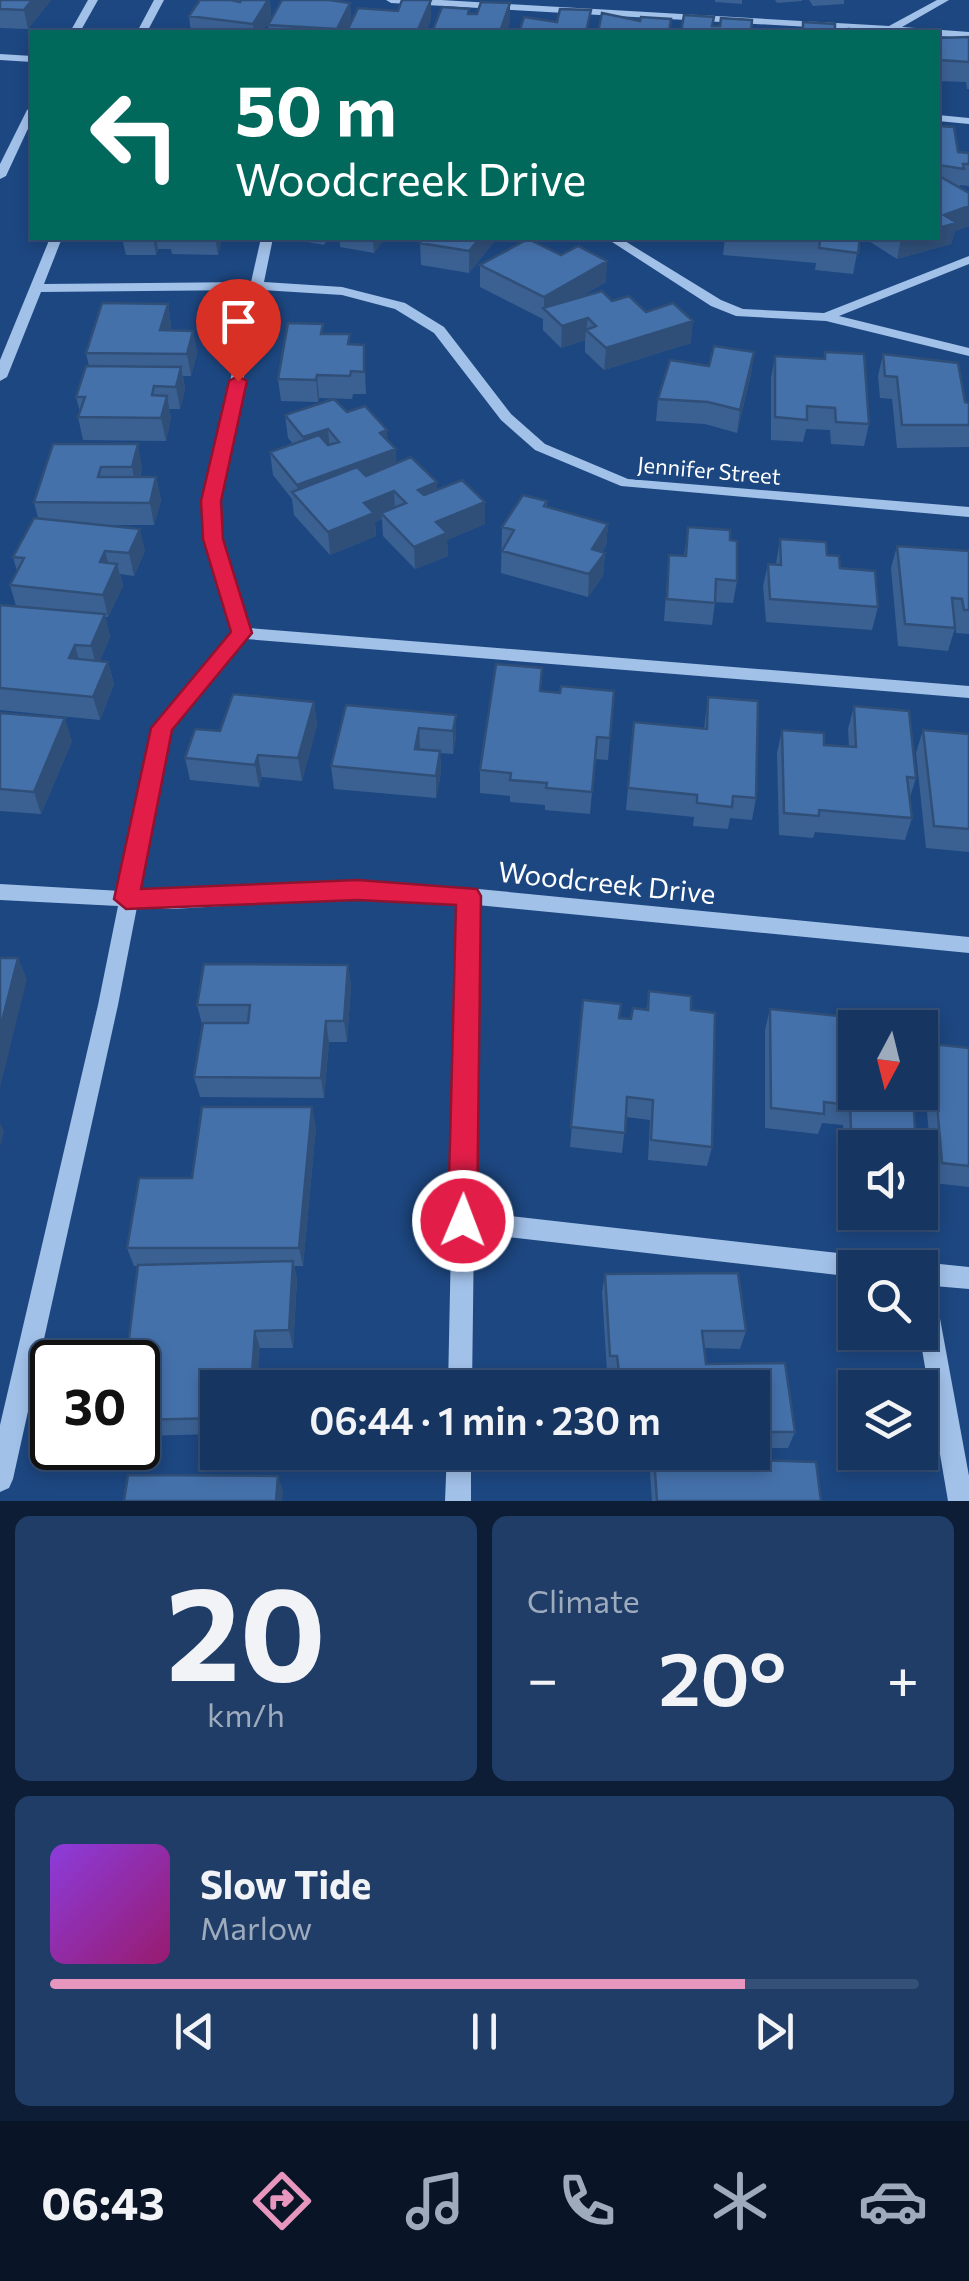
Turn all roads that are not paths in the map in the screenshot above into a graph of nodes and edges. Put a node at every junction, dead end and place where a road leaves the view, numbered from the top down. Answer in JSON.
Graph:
{"nodes":[{"id":1,"x":94,"y":0,"type":"edge"},
{"id":2,"x":159,"y":0,"type":"edge"},
{"id":3,"x":391,"y":0,"type":"edge"},
{"id":4,"x":944,"y":0,"type":"edge"},
{"id":5,"x":76,"y":30,"type":"edge"},
{"id":6,"x":143,"y":30,"type":"edge"},
{"id":7,"x":891,"y":30,"type":"joint"},
{"id":8,"x":940,"y":32,"type":"edge"},
{"id":9,"x":969,"y":34,"type":"edge"},
{"id":10,"x":0,"y":57,"type":"edge"},
{"id":11,"x":30,"y":59,"type":"edge"},
{"id":12,"x":30,"y":114,"type":"edge"},
{"id":13,"x":940,"y":118,"type":"edge"},
{"id":14,"x":969,"y":120,"type":"edge"},
{"id":15,"x":0,"y":176,"type":"edge"},
{"id":16,"x":55,"y":240,"type":"edge"},
{"id":17,"x":267,"y":240,"type":"edge"},
{"id":18,"x":615,"y":240,"type":"edge"},
{"id":19,"x":969,"y":260,"type":"edge"},
{"id":20,"x":256,"y":286,"type":"junction"},
{"id":21,"x":35,"y":288,"type":"junction"},
{"id":22,"x":826,"y":317,"type":"junction"},
{"id":23,"x":969,"y":352,"type":"edge"},
{"id":24,"x":0,"y":378,"type":"edge"},
{"id":25,"x":969,"y":512,"type":"edge"},
{"id":26,"x":242,"y":633,"type":"junction"},
{"id":27,"x":969,"y":692,"type":"edge"},
{"id":28,"x":0,"y":892,"type":"edge"},
{"id":29,"x":468,"y":896,"type":"junction"},
{"id":30,"x":126,"y":899,"type":"junction"},
{"id":31,"x":969,"y":945,"type":"edge"},
{"id":32,"x":463,"y":1221,"type":"junction"},
{"id":33,"x":838,"y":1264,"type":"edge"},
{"id":34,"x":938,"y":1275,"type":"edge"},
{"id":35,"x":969,"y":1278,"type":"edge"},
{"id":36,"x":934,"y":1350,"type":"edge"},
{"id":37,"x":460,"y":1370,"type":"edge"},
{"id":38,"x":458,"y":1470,"type":"edge"},
{"id":39,"x":0,"y":1479,"type":"edge"},
{"id":40,"x":458,"y":1501,"type":"edge"},
{"id":41,"x":961,"y":1501,"type":"edge"}],
"edges":[{"from":1,"to":5,"type":"street"},
{"from":2,"to":6,"type":"street"},
{"from":3,"to":7,"type":"street"},
{"from":4,"to":7,"type":"street"},
{"from":8,"to":9,"type":"street"},
{"from":10,"to":11,"type":"street"},
{"from":12,"to":15,"type":"street"},
{"from":13,"to":14,"type":"street"},
{"from":16,"to":21,"type":"street"},
{"from":17,"to":20,"type":"street"},
{"from":18,"to":22,"type":"street"},
{"from":19,"to":22,"type":"street"},
{"from":20,"to":21,"type":"street","name":"Jennifer Street"},
{"from":20,"to":25,"type":"street","name":"Jennifer Street"},
{"from":20,"to":26,"type":"street"},
{"from":21,"to":24,"type":"street"},
{"from":22,"to":23,"type":"street"},
{"from":26,"to":27,"type":"street"},
{"from":26,"to":30,"type":"street"},
{"from":28,"to":30,"type":"street","name":"Woodcreek Drive"},
{"from":29,"to":30,"type":"street","name":"Woodcreek Drive"},
{"from":29,"to":31,"type":"street","name":"Woodcreek Drive"},
{"from":29,"to":32,"type":"street"},
{"from":30,"to":39,"type":"street"},
{"from":32,"to":33,"type":"street"},
{"from":32,"to":37,"type":"street"},
{"from":34,"to":35,"type":"street"},
{"from":36,"to":41,"type":"street"},
{"from":38,"to":40,"type":"street"}]}
